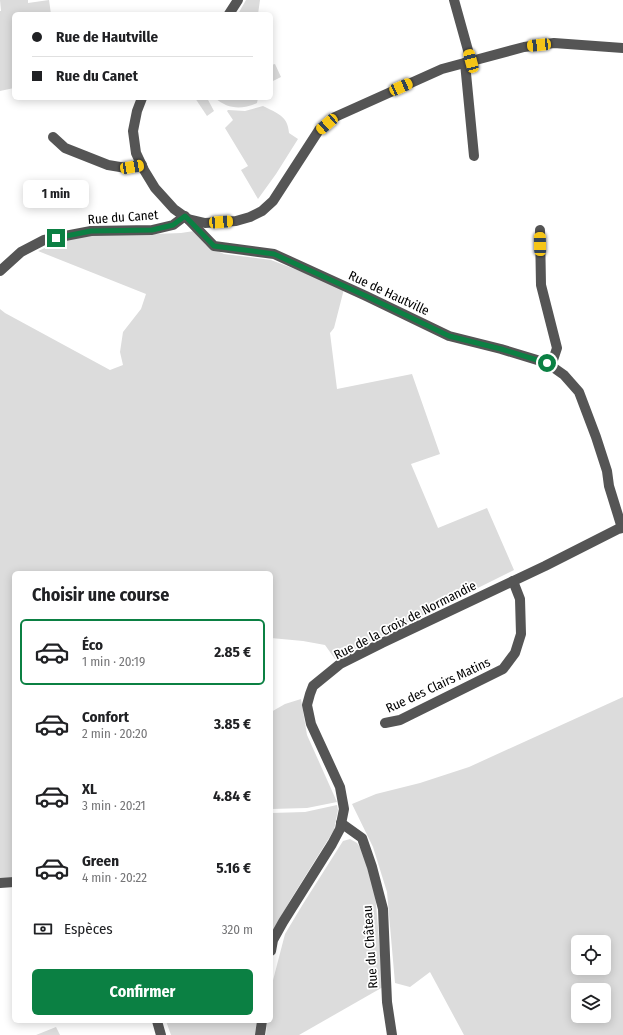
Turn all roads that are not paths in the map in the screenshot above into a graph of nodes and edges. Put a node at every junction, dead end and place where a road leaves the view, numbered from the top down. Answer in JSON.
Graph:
{"nodes":[{"id":1,"x":238,"y":0,"type":"edge"},
{"id":2,"x":454,"y":0,"type":"edge"},
{"id":3,"x":230,"y":12,"type":"edge"},
{"id":4,"x":623,"y":48,"type":"edge"},
{"id":5,"x":468,"y":62,"type":"junction"},
{"id":6,"x":141,"y":100,"type":"edge"},
{"id":7,"x":53,"y":137,"type":"dead end"},
{"id":8,"x":474,"y":156,"type":"dead end"},
{"id":9,"x":142,"y":165,"type":"junction"},
{"id":10,"x":187,"y":218,"type":"junction"},
{"id":11,"x":540,"y":230,"type":"dead end"},
{"id":12,"x":0,"y":271,"type":"edge"},
{"id":13,"x":551,"y":366,"type":"junction"},
{"id":14,"x":623,"y":528,"type":"edge"},
{"id":15,"x":513,"y":581,"type":"junction"},
{"id":16,"x":385,"y":723,"type":"dead end"},
{"id":17,"x":341,"y":823,"type":"junction"},
{"id":18,"x":12,"y":882,"type":"edge"},
{"id":19,"x":0,"y":883,"type":"edge"},
{"id":20,"x":273,"y":940,"type":"edge"},
{"id":21,"x":158,"y":1023,"type":"edge"},
{"id":22,"x":262,"y":1023,"type":"edge"},
{"id":23,"x":161,"y":1035,"type":"edge"},
{"id":24,"x":260,"y":1035,"type":"edge"},
{"id":25,"x":392,"y":1035,"type":"edge"}],
"edges":[{"from":1,"to":3,"type":"street"},
{"from":2,"to":5,"type":"street"},
{"from":4,"to":5,"type":"street"},
{"from":5,"to":8,"type":"street"},
{"from":5,"to":10,"type":"street"},
{"from":6,"to":9,"type":"street","name":"Rue de Hautville"},
{"from":7,"to":9,"type":"street"},
{"from":9,"to":10,"type":"street","name":"Rue de Hautville"},
{"from":10,"to":12,"type":"street","name":"Rue du Canet"},
{"from":10,"to":13,"type":"street","name":"Rue de Hautville"},
{"from":11,"to":13,"type":"street"},
{"from":13,"to":14,"type":"street","name":"Rue de Hautville"},
{"from":14,"to":15,"type":"street","name":"Rue de la Croix de Normandie"},
{"from":15,"to":16,"type":"street","name":"Rue des Clairs Matins"},
{"from":15,"to":17,"type":"street","name":"Rue de la Croix de Normandie"},
{"from":17,"to":20,"type":"street","name":"Rue de la Croix de Normandie"},
{"from":17,"to":25,"type":"street","name":"Rue du Château"},
{"from":18,"to":19,"type":"street"},
{"from":21,"to":23,"type":"street"},
{"from":22,"to":24,"type":"street"}]}
